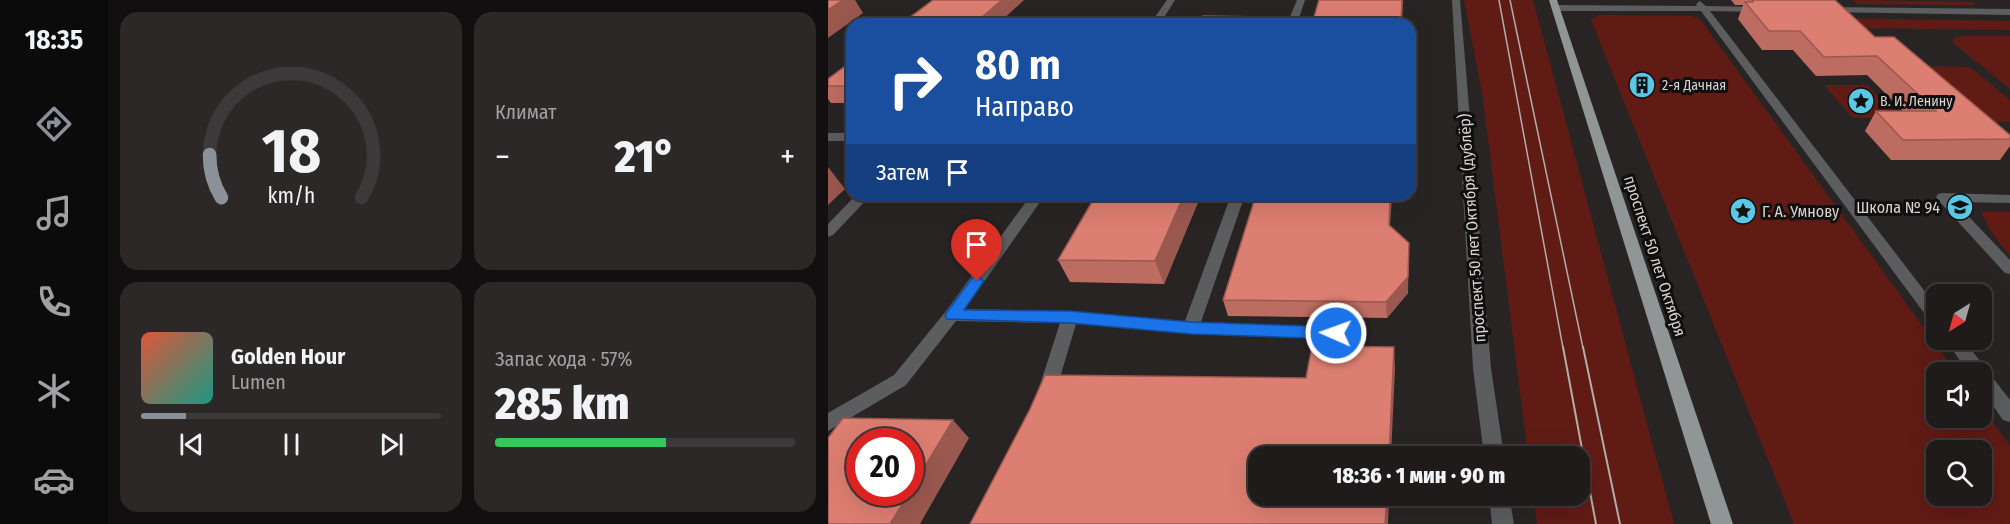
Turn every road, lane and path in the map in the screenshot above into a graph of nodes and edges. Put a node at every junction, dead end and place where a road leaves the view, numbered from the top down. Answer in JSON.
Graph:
{"nodes":[{"id":1,"x":1171,"y":0,"type":"edge"},
{"id":2,"x":1301,"y":0,"type":"edge"},
{"id":3,"x":1455,"y":0,"type":"edge"},
{"id":4,"x":1844,"y":0,"type":"edge"},
{"id":5,"x":1993,"y":1,"type":"edge"},
{"id":6,"x":1555,"y":4,"type":"edge"},
{"id":7,"x":1700,"y":4,"type":"edge"},
{"id":8,"x":1767,"y":9,"type":"edge"},
{"id":9,"x":1811,"y":10,"type":"edge"},
{"id":10,"x":1855,"y":10,"type":"junction"},
{"id":11,"x":2010,"y":12,"type":"edge"},
{"id":12,"x":1159,"y":18,"type":"edge"},
{"id":13,"x":1294,"y":18,"type":"edge"},
{"id":14,"x":828,"y":137,"type":"edge"},
{"id":15,"x":846,"y":137,"type":"edge"},
{"id":16,"x":2010,"y":199,"type":"edge"},
{"id":17,"x":858,"y":201,"type":"edge"},
{"id":18,"x":1034,"y":201,"type":"edge"},
{"id":19,"x":1236,"y":201,"type":"edge"},
{"id":20,"x":828,"y":232,"type":"edge"},
{"id":21,"x":2010,"y":269,"type":"edge"},
{"id":22,"x":1926,"y":304,"type":"edge"},
{"id":23,"x":952,"y":315,"type":"junction"},
{"id":24,"x":1070,"y":317,"type":"junction"},
{"id":25,"x":1191,"y":328,"type":"junction"},
{"id":26,"x":1336,"y":333,"type":"dead end"},
{"id":27,"x":1961,"y":350,"type":"edge"},
{"id":28,"x":1970,"y":362,"type":"edge"},
{"id":29,"x":1992,"y":390,"type":"edge"},
{"id":30,"x":1042,"y":408,"type":"edge"},
{"id":31,"x":2010,"y":414,"type":"edge"},
{"id":32,"x":828,"y":423,"type":"edge"},
{"id":33,"x":1493,"y":446,"type":"edge"},
{"id":34,"x":1501,"y":506,"type":"edge"},
{"id":35,"x":1503,"y":524,"type":"edge"},
{"id":36,"x":1722,"y":524,"type":"edge"}],
"edges":[{"from":1,"to":12,"type":"street"},
{"from":2,"to":13,"type":"street"},
{"from":3,"to":33,"type":"street","name":"проспект 50 лет Октября (дублёр)"},
{"from":4,"to":10,"type":"street"},
{"from":5,"to":11,"type":"street"},
{"from":6,"to":7,"type":"street"},
{"from":6,"to":36,"type":"main road","name":"проспект 50 лет Октября"},
{"from":7,"to":8,"type":"street"},
{"from":7,"to":22,"type":"street"},
{"from":9,"to":10,"type":"street"},
{"from":10,"to":11,"type":"street"},
{"from":14,"to":15,"type":"street"},
{"from":16,"to":21,"type":"street"},
{"from":17,"to":20,"type":"street"},
{"from":18,"to":23,"type":"street"},
{"from":19,"to":25,"type":"street"},
{"from":23,"to":24,"type":"street"},
{"from":23,"to":32,"type":"street"},
{"from":24,"to":25,"type":"street"},
{"from":24,"to":30,"type":"street"},
{"from":25,"to":26,"type":"street"},
{"from":27,"to":28,"type":"street"},
{"from":29,"to":31,"type":"street"},
{"from":34,"to":35,"type":"street"}]}
